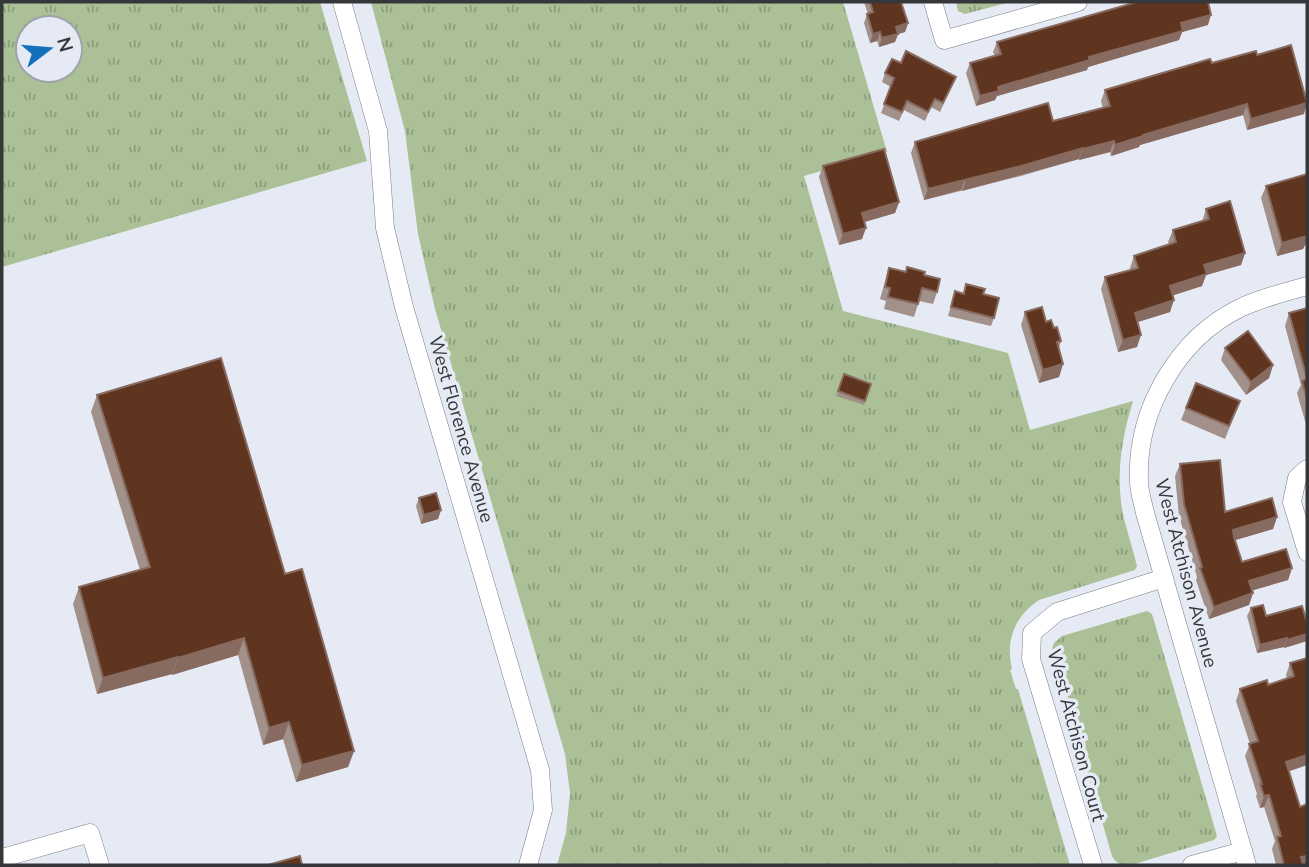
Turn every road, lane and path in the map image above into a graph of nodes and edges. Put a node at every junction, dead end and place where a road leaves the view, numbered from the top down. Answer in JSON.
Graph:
{"nodes":[{"id":1,"x":342,"y":2,"type":"edge"},
{"id":2,"x":933,"y":2,"type":"edge"},
{"id":3,"x":1078,"y":2,"type":"edge"},
{"id":4,"x":1307,"y":286,"type":"edge"},
{"id":5,"x":1307,"y":469,"type":"edge"},
{"id":6,"x":1307,"y":552,"type":"edge"},
{"id":7,"x":1164,"y":578,"type":"junction"},
{"id":8,"x":2,"y":858,"type":"edge"},
{"id":9,"x":1245,"y":858,"type":"edge"},
{"id":10,"x":100,"y":865,"type":"edge"},
{"id":11,"x":528,"y":865,"type":"edge"},
{"id":12,"x":1093,"y":865,"type":"edge"},
{"id":13,"x":1192,"y":865,"type":"edge"}],
"edges":[{"from":1,"to":11,"type":"street","name":"West Florence Avenue"},
{"from":2,"to":3,"type":"street"},
{"from":4,"to":7,"type":"street","name":"West Atchison Avenue"},
{"from":5,"to":6,"type":"street"},
{"from":7,"to":9,"type":"street","name":"West Atchison Avenue"},
{"from":7,"to":12,"type":"street","name":"West Atchison Court"},
{"from":8,"to":10,"type":"street"},
{"from":9,"to":13,"type":"street"}]}
